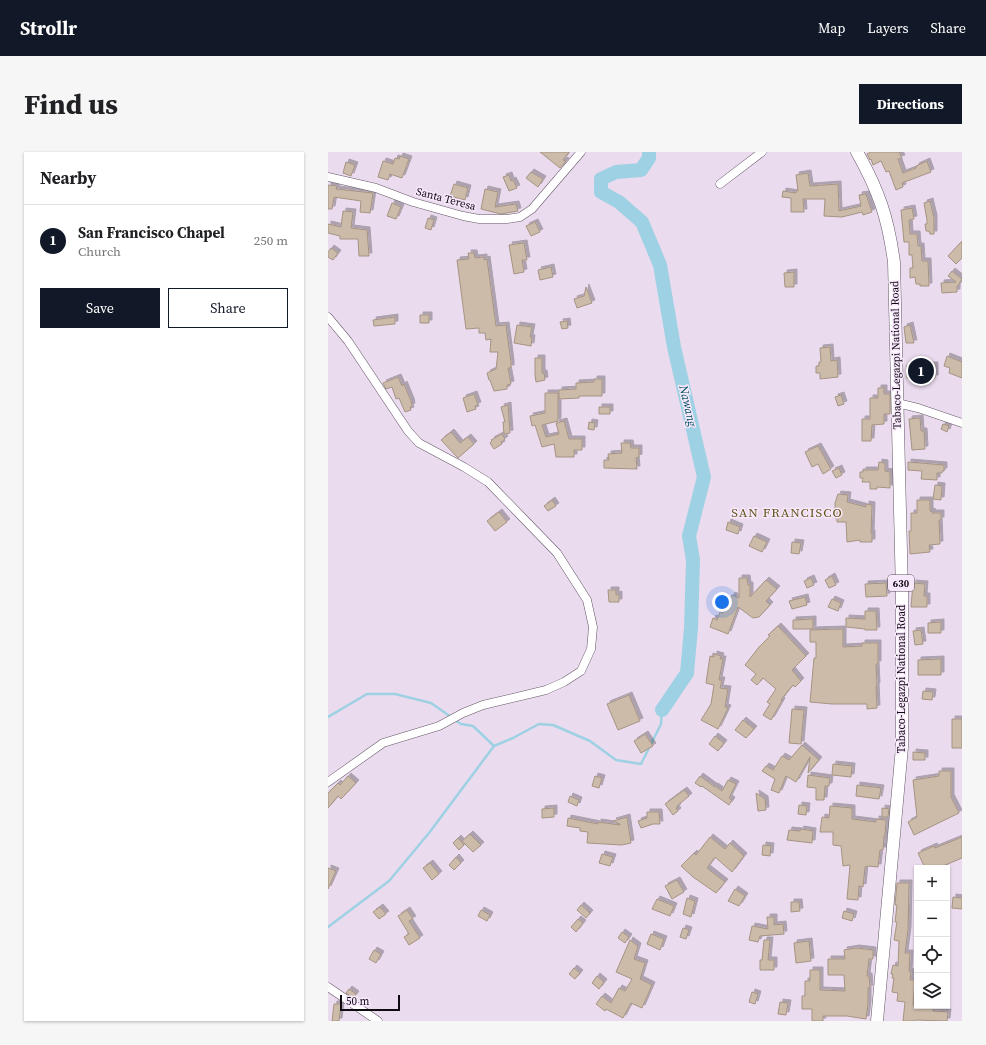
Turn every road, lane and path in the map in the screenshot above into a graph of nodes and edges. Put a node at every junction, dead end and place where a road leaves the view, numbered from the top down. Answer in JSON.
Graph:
{"nodes":[{"id":1,"x":581,"y":152,"type":"edge"},
{"id":2,"x":762,"y":152,"type":"edge"},
{"id":3,"x":857,"y":152,"type":"edge"},
{"id":4,"x":328,"y":177,"type":"edge"},
{"id":5,"x":720,"y":184,"type":"dead end"},
{"id":6,"x":328,"y":317,"type":"edge"},
{"id":7,"x":897,"y":403,"type":"junction"},
{"id":8,"x":962,"y":423,"type":"edge"},
{"id":9,"x":328,"y":782,"type":"edge"},
{"id":10,"x":328,"y":987,"type":"edge"},
{"id":11,"x":378,"y":1021,"type":"edge"},
{"id":12,"x":877,"y":1021,"type":"edge"}],
"edges":[{"from":1,"to":4,"type":"street","name":"Santa Teresa"},
{"from":2,"to":5,"type":"street"},
{"from":3,"to":7,"type":"main road","name":"Tabaco-Legazpi National Road","number":"630"},
{"from":6,"to":9,"type":"street"},
{"from":7,"to":8,"type":"street"},
{"from":7,"to":12,"type":"main road","name":"Tabaco-Legazpi National Road","number":"630"},
{"from":10,"to":11,"type":"street"}]}
